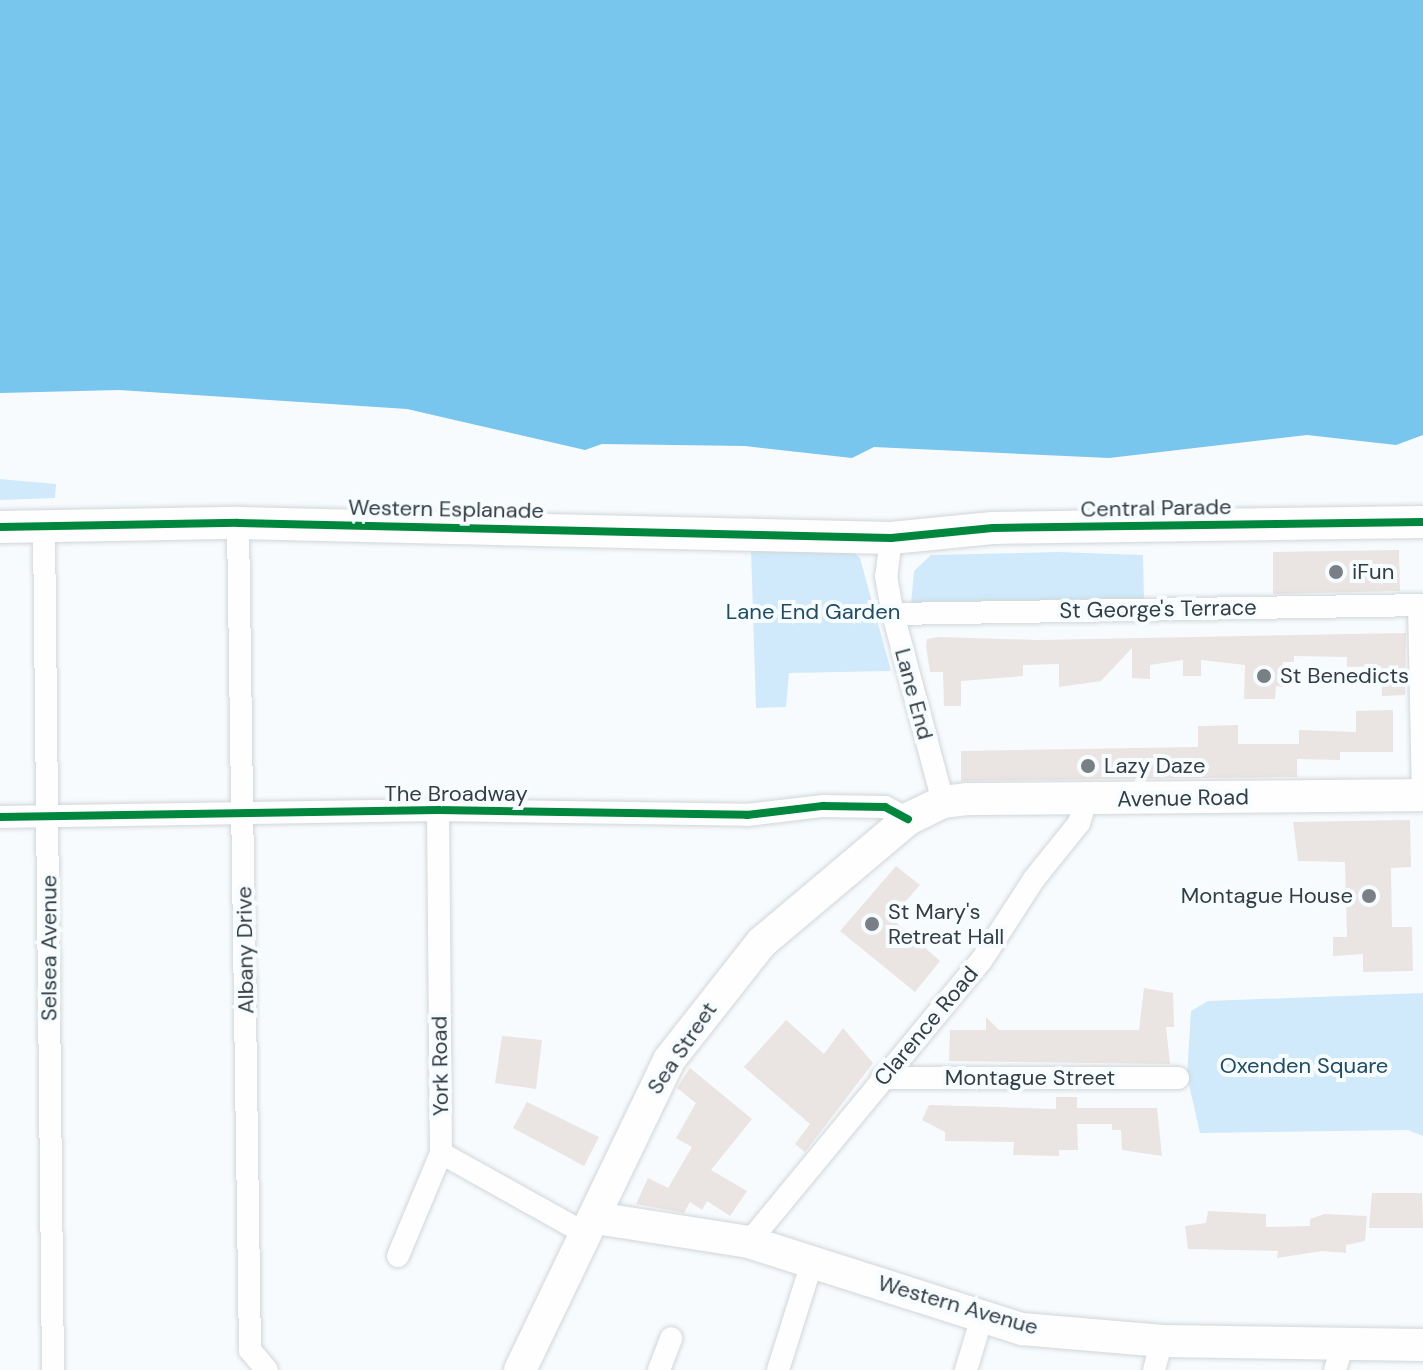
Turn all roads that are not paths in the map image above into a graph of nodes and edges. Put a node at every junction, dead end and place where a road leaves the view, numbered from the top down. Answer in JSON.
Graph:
{"nodes":[{"id":1,"x":1423,"y":522,"type":"edge"},
{"id":2,"x":238,"y":523,"type":"junction"},
{"id":3,"x":44,"y":526,"type":"junction"},
{"id":4,"x":0,"y":527,"type":"edge"},
{"id":5,"x":891,"y":538,"type":"junction"},
{"id":6,"x":1421,"y":605,"type":"edge"},
{"id":7,"x":893,"y":614,"type":"junction"},
{"id":8,"x":1423,"y":796,"type":"edge"},
{"id":9,"x":1087,"y":799,"type":"junction"},
{"id":10,"x":943,"y":802,"type":"junction"},
{"id":11,"x":438,"y":810,"type":"junction"},
{"id":12,"x":244,"y":815,"type":"junction"},
{"id":13,"x":48,"y":816,"type":"junction"},
{"id":14,"x":0,"y":817,"type":"edge"},
{"id":15,"x":908,"y":819,"type":"junction"},
{"id":16,"x":882,"y":1078,"type":"junction"},
{"id":17,"x":1178,"y":1078,"type":"dead end"},
{"id":18,"x":441,"y":1153,"type":"junction"},
{"id":19,"x":592,"y":1226,"type":"junction"},
{"id":20,"x":749,"y":1242,"type":"junction"},
{"id":21,"x":398,"y":1256,"type":"dead end"},
{"id":22,"x":812,"y":1262,"type":"junction"},
{"id":23,"x":982,"y":1317,"type":"junction"},
{"id":24,"x":671,"y":1338,"type":"dead end"},
{"id":25,"x":1423,"y":1345,"type":"edge"},
{"id":26,"x":1158,"y":1356,"type":"edge"},
{"id":27,"x":1339,"y":1357,"type":"edge"},
{"id":28,"x":53,"y":1370,"type":"edge"},
{"id":29,"x":267,"y":1370,"type":"edge"},
{"id":30,"x":520,"y":1370,"type":"edge"},
{"id":31,"x":659,"y":1370,"type":"edge"},
{"id":32,"x":778,"y":1370,"type":"edge"},
{"id":33,"x":966,"y":1370,"type":"edge"}],
"edges":[{"from":1,"to":5,"type":"street","name":"Central Parade"},
{"from":2,"to":3,"type":"street","name":"Western Esplanade"},
{"from":2,"to":5,"type":"street","name":"Western Esplanade"},
{"from":2,"to":12,"type":"street","name":"Albany Drive"},
{"from":3,"to":4,"type":"street","name":"Western Esplanade"},
{"from":3,"to":13,"type":"street","name":"Selsea Avenue"},
{"from":5,"to":7,"type":"street","name":"Lane End"},
{"from":6,"to":7,"type":"street","name":"St George's Terrace"},
{"from":6,"to":8,"type":"street"},
{"from":7,"to":10,"type":"street","name":"Lane End"},
{"from":8,"to":9,"type":"street","name":"Avenue Road"},
{"from":9,"to":10,"type":"street","name":"Avenue Road"},
{"from":9,"to":16,"type":"street","name":"Clarence Road"},
{"from":10,"to":15,"type":"street","name":"Sea Street"},
{"from":11,"to":12,"type":"street","name":"The Broadway"},
{"from":11,"to":15,"type":"street","name":"The Broadway"},
{"from":11,"to":18,"type":"street","name":"York Road"},
{"from":12,"to":13,"type":"street","name":"The Broadway"},
{"from":12,"to":29,"type":"street","name":"Albany Drive"},
{"from":13,"to":14,"type":"street","name":"The Broadway"},
{"from":13,"to":28,"type":"street","name":"Selsea Avenue"},
{"from":15,"to":19,"type":"street","name":"Sea Street"},
{"from":16,"to":17,"type":"street","name":"Montague Street"},
{"from":16,"to":20,"type":"street","name":"Clarence Road"},
{"from":18,"to":19,"type":"street"},
{"from":18,"to":21,"type":"street"},
{"from":19,"to":20,"type":"street","name":"Western Avenue"},
{"from":19,"to":30,"type":"street","name":"Sea Street"},
{"from":20,"to":22,"type":"street","name":"Western Avenue"},
{"from":22,"to":23,"type":"street","name":"Western Avenue"},
{"from":22,"to":32,"type":"street"},
{"from":23,"to":26,"type":"street","name":"Western Avenue"},
{"from":23,"to":33,"type":"street"},
{"from":24,"to":31,"type":"street"},
{"from":25,"to":27,"type":"street","name":"Western Avenue"},
{"from":26,"to":27,"type":"street","name":"Western Avenue"}]}
